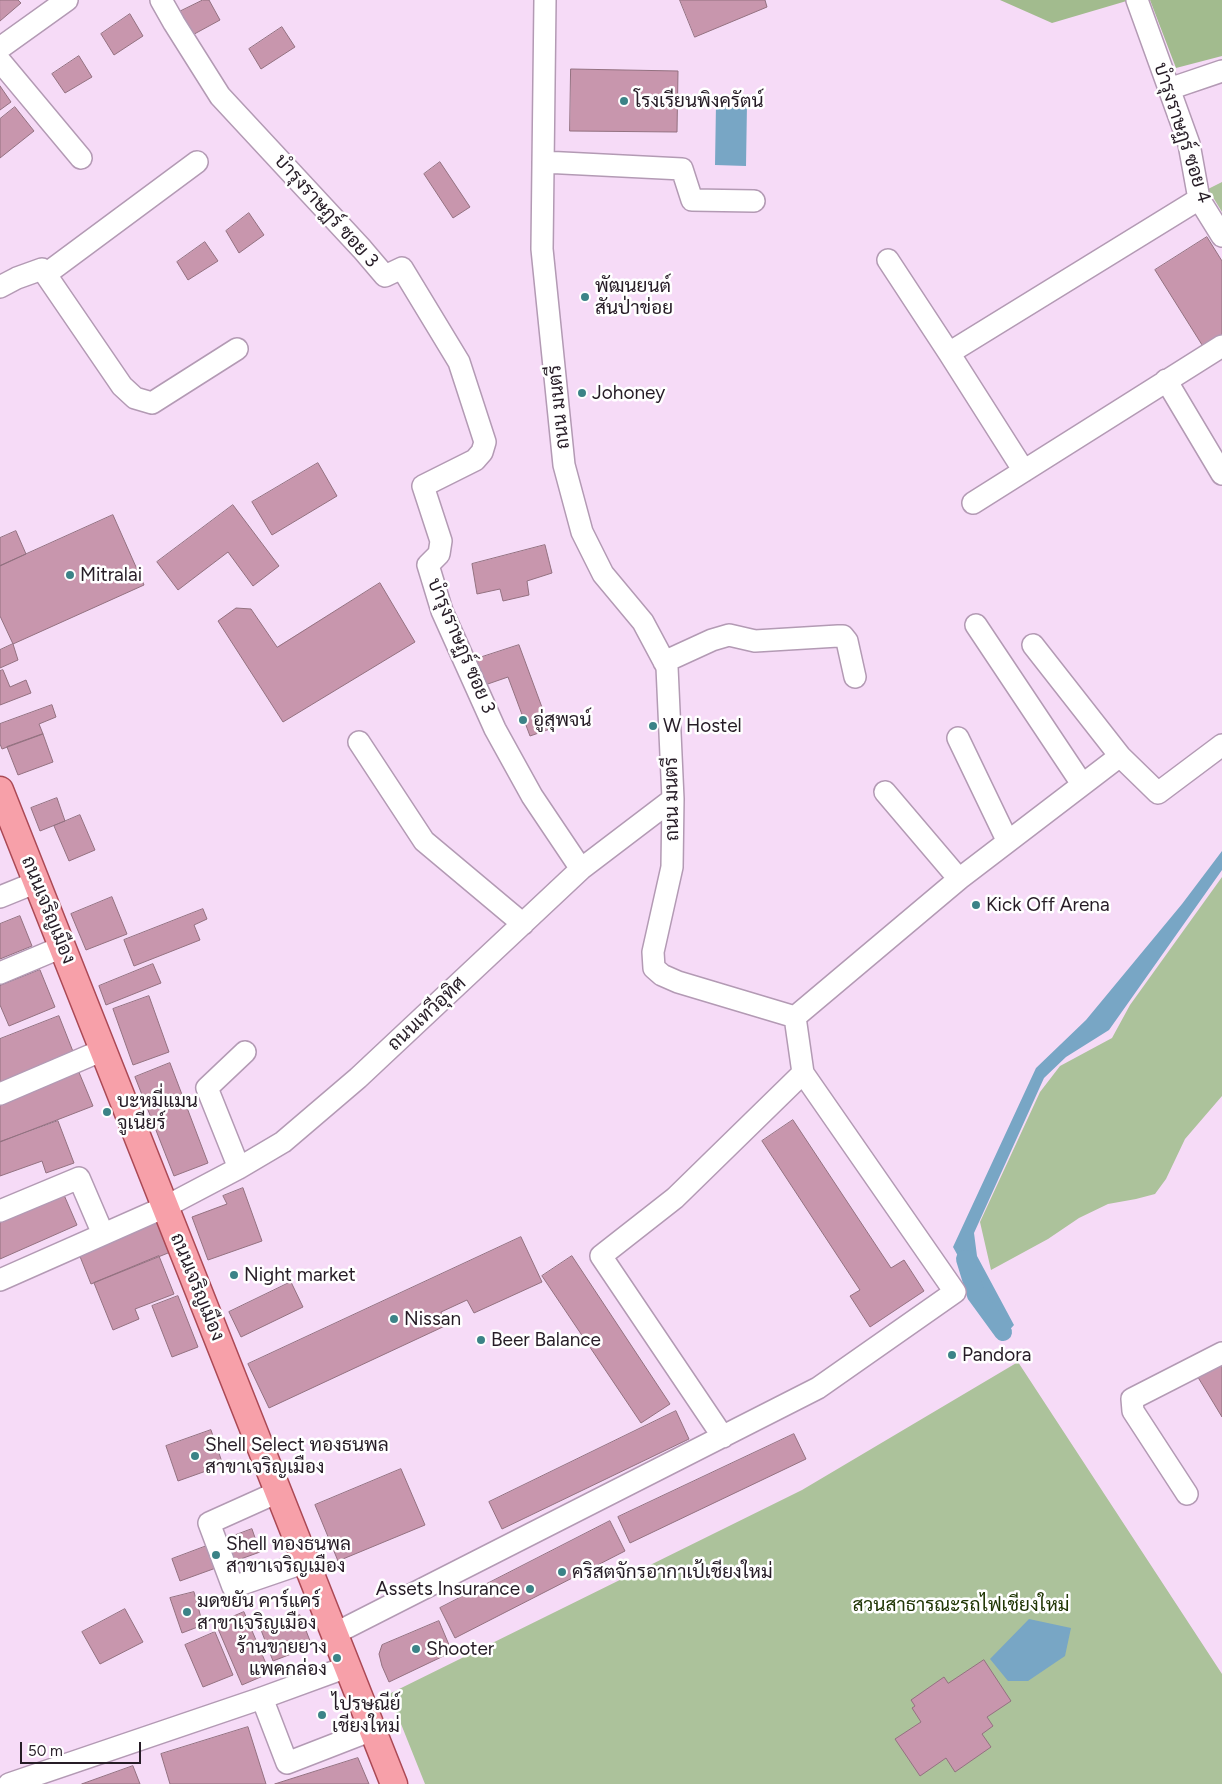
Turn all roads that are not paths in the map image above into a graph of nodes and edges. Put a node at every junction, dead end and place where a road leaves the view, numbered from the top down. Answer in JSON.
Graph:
{"nodes":[{"id":1,"x":67,"y":0,"type":"edge"},
{"id":2,"x":161,"y":0,"type":"edge"},
{"id":3,"x":544,"y":0,"type":"edge"},
{"id":4,"x":1137,"y":0,"type":"edge"},
{"id":5,"x":0,"y":48,"type":"edge"},
{"id":6,"x":0,"y":60,"type":"edge"},
{"id":7,"x":1222,"y":70,"type":"edge"},
{"id":8,"x":1169,"y":89,"type":"junction"},
{"id":9,"x":81,"y":158,"type":"dead end"},
{"id":10,"x":197,"y":162,"type":"dead end"},
{"id":11,"x":543,"y":162,"type":"junction"},
{"id":12,"x":1199,"y":199,"type":"junction"},
{"id":13,"x":754,"y":201,"type":"dead end"},
{"id":14,"x":1222,"y":236,"type":"edge"},
{"id":15,"x":888,"y":260,"type":"dead end"},
{"id":16,"x":46,"y":274,"type":"junction"},
{"id":17,"x":0,"y":287,"type":"edge"},
{"id":18,"x":1222,"y":346,"type":"edge"},
{"id":19,"x":236,"y":349,"type":"dead end"},
{"id":20,"x":949,"y":353,"type":"junction"},
{"id":21,"x":1166,"y":380,"type":"junction"},
{"id":22,"x":1024,"y":471,"type":"junction"},
{"id":23,"x":1222,"y":474,"type":"edge"},
{"id":24,"x":973,"y":503,"type":"dead end"},
{"id":25,"x":976,"y":625,"type":"dead end"},
{"id":26,"x":1033,"y":645,"type":"dead end"},
{"id":27,"x":664,"y":662,"type":"junction"},
{"id":28,"x":855,"y":677,"type":"dead end"},
{"id":29,"x":958,"y":738,"type":"dead end"},
{"id":30,"x":359,"y":742,"type":"dead end"},
{"id":31,"x":1222,"y":745,"type":"edge"},
{"id":32,"x":1120,"y":756,"type":"junction"},
{"id":33,"x":1082,"y":784,"type":"junction"},
{"id":34,"x":0,"y":790,"type":"edge"},
{"id":35,"x":885,"y":792,"type":"dead end"},
{"id":36,"x":673,"y":799,"type":"junction"},
{"id":37,"x":1007,"y":840,"type":"junction"},
{"id":38,"x":581,"y":869,"type":"junction"},
{"id":39,"x":959,"y":879,"type":"junction"},
{"id":40,"x":37,"y":882,"type":"junction"},
{"id":41,"x":0,"y":896,"type":"edge"},
{"id":42,"x":523,"y":924,"type":"junction"},
{"id":43,"x":62,"y":947,"type":"junction"},
{"id":44,"x":0,"y":973,"type":"edge"},
{"id":45,"x":795,"y":1017,"type":"junction"},
{"id":46,"x":103,"y":1050,"type":"junction"},
{"id":47,"x":245,"y":1052,"type":"dead end"},
{"id":48,"x":803,"y":1073,"type":"junction"},
{"id":49,"x":0,"y":1094,"type":"edge"},
{"id":50,"x":239,"y":1168,"type":"junction"},
{"id":51,"x":165,"y":1207,"type":"junction"},
{"id":52,"x":0,"y":1211,"type":"edge"},
{"id":53,"x":103,"y":1234,"type":"junction"},
{"id":54,"x":0,"y":1280,"type":"edge"},
{"id":55,"x":1222,"y":1353,"type":"edge"},
{"id":56,"x":723,"y":1436,"type":"junction"},
{"id":57,"x":278,"y":1492,"type":"junction"},
{"id":58,"x":1187,"y":1494,"type":"dead end"},
{"id":59,"x":306,"y":1562,"type":"junction"},
{"id":60,"x":334,"y":1634,"type":"junction"},
{"id":61,"x":347,"y":1667,"type":"junction"},
{"id":62,"x":262,"y":1698,"type":"junction"},
{"id":63,"x":372,"y":1730,"type":"junction"},
{"id":64,"x":10,"y":1784,"type":"edge"},
{"id":65,"x":394,"y":1784,"type":"edge"}],
"edges":[{"from":1,"to":5,"type":"street"},
{"from":2,"to":38,"type":"street","name":"บำรุงราษฏร์ ซอย 3"},
{"from":3,"to":11,"type":"street","name":"ถนน มนตรี"},
{"from":4,"to":8,"type":"street","name":"บำรุงราษฏร์ ซอย 4"},
{"from":6,"to":9,"type":"street"},
{"from":7,"to":8,"type":"street"},
{"from":8,"to":12,"type":"street","name":"บำรุงราษฏร์ ซอย 4"},
{"from":10,"to":16,"type":"street"},
{"from":11,"to":13,"type":"street"},
{"from":11,"to":27,"type":"street","name":"ถนน มนตรี"},
{"from":12,"to":14,"type":"street","name":"บำรุงราษฏร์ ซอย 4"},
{"from":12,"to":20,"type":"street"},
{"from":15,"to":20,"type":"street"},
{"from":16,"to":17,"type":"street"},
{"from":16,"to":19,"type":"street"},
{"from":18,"to":21,"type":"street"},
{"from":20,"to":22,"type":"street"},
{"from":21,"to":22,"type":"street"},
{"from":21,"to":23,"type":"street"},
{"from":22,"to":24,"type":"street"},
{"from":25,"to":33,"type":"street"},
{"from":26,"to":32,"type":"street"},
{"from":27,"to":28,"type":"street"},
{"from":27,"to":36,"type":"street","name":"ถนน มนตรี"},
{"from":29,"to":37,"type":"street"},
{"from":30,"to":42,"type":"street"},
{"from":31,"to":32,"type":"street"},
{"from":32,"to":33,"type":"street"},
{"from":33,"to":37,"type":"street"},
{"from":34,"to":40,"type":"main road","name":"ถนนเจริญเมือง"},
{"from":35,"to":39,"type":"street"},
{"from":36,"to":38,"type":"street","name":"ถนนเทวีอุทิศ"},
{"from":36,"to":45,"type":"street","name":"ถนน มนตรี"},
{"from":37,"to":39,"type":"street"},
{"from":38,"to":42,"type":"street","name":"ถนนเทวีอุทิศ"},
{"from":39,"to":45,"type":"street"},
{"from":40,"to":41,"type":"street"},
{"from":40,"to":43,"type":"main road","name":"ถนนเจริญเมือง"},
{"from":42,"to":50,"type":"street","name":"ถนนเทวีอุทิศ"},
{"from":43,"to":44,"type":"street"},
{"from":43,"to":46,"type":"main road","name":"ถนนเจริญเมือง"},
{"from":45,"to":48,"type":"street"},
{"from":46,"to":49,"type":"street"},
{"from":46,"to":51,"type":"main road","name":"ถนนเจริญเมือง"},
{"from":47,"to":50,"type":"street"},
{"from":48,"to":56,"type":"street"},
{"from":48,"to":56,"type":"street"},
{"from":50,"to":51,"type":"street","name":"ถนนเทวีอุทิศ"},
{"from":51,"to":53,"type":"street","name":"ถนนเทวีอุทิศ"},
{"from":51,"to":57,"type":"main road","name":"ถนนเจริญเมือง"},
{"from":52,"to":53,"type":"street"},
{"from":53,"to":54,"type":"street","name":"ถนนเทวีอุทิศ"},
{"from":55,"to":58,"type":"street"},
{"from":56,"to":60,"type":"street"},
{"from":57,"to":59,"type":"main road","name":"ถนนเจริญเมือง"},
{"from":57,"to":59,"type":"street"},
{"from":59,"to":60,"type":"main road","name":"ถนนเจริญเมือง"},
{"from":60,"to":61,"type":"main road","name":"ถนนเจริญเมือง"},
{"from":61,"to":62,"type":"street"},
{"from":61,"to":63,"type":"main road","name":"ถนนเจริญเมือง"},
{"from":62,"to":63,"type":"street"},
{"from":62,"to":64,"type":"street"},
{"from":63,"to":65,"type":"main road","name":"ถนนเจริญเมือง"}]}
